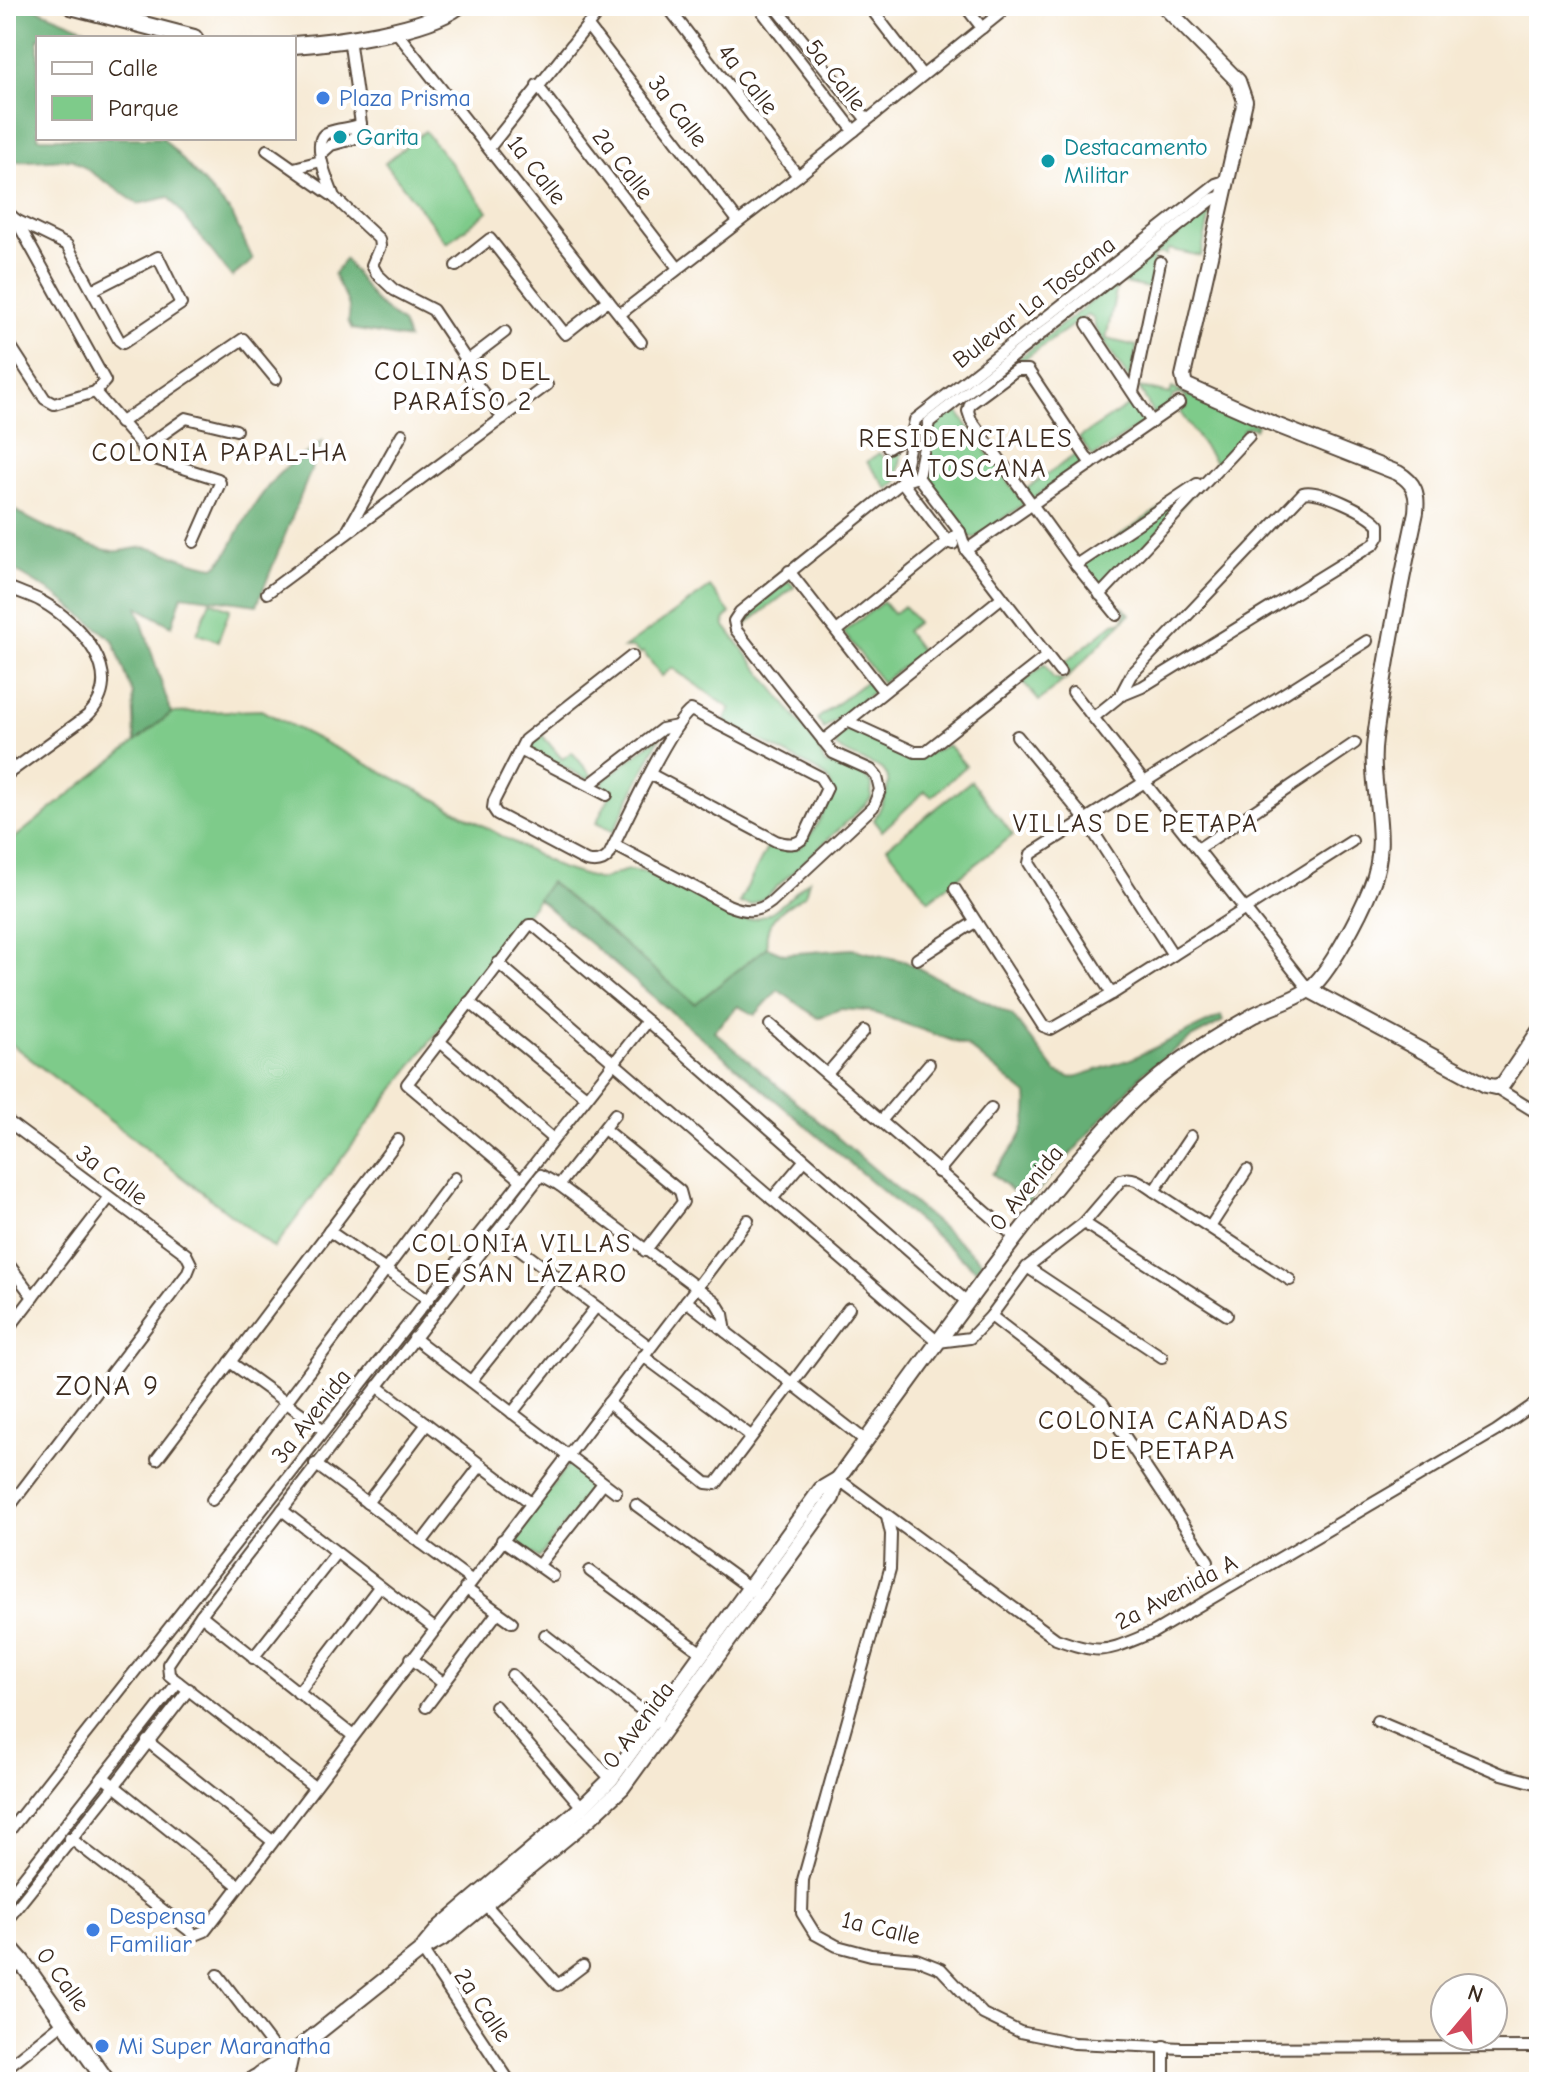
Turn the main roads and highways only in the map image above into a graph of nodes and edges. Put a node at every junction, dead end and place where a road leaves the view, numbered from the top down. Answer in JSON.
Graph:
{"nodes":[{"id":1,"x":71,"y":6,"type":"edge"},
{"id":2,"x":458,"y":6,"type":"edge"},
{"id":3,"x":1164,"y":6,"type":"edge"},
{"id":4,"x":186,"y":36,"type":"edge"},
{"id":5,"x":296,"y":45,"type":"edge"},
{"id":6,"x":1309,"y":990,"type":"junction"},
{"id":7,"x":1539,"y":1031,"type":"edge"},
{"id":8,"x":756,"y":1592,"type":"junction"},
{"id":9,"x":661,"y":1725,"type":"junction"},
{"id":10,"x":6,"y":1944,"type":"edge"},
{"id":11,"x":422,"y":1950,"type":"junction"},
{"id":12,"x":287,"y":2058,"type":"junction"},
{"id":13,"x":255,"y":2078,"type":"edge"},
{"id":14,"x":286,"y":2080,"type":"edge"},
{"id":15,"x":107,"y":2082,"type":"edge"}],
"edges":[{"from":1,"to":4,"type":"main road"},
{"from":2,"to":5,"type":"main road"},
{"from":3,"to":6,"type":"main road"},
{"from":6,"to":7,"type":"main road"},
{"from":6,"to":8,"type":"main road","name":"0 Avenida"},
{"from":8,"to":9,"type":"main road","name":"0 Avenida"},
{"from":8,"to":9,"type":"main road","name":"0 Avenida"},
{"from":9,"to":11,"type":"main road","name":"0 Avenida"},
{"from":9,"to":11,"type":"main road","name":"0 Avenida"},
{"from":10,"to":15,"type":"main road","name":"0 Calle"},
{"from":11,"to":12,"type":"main road","name":"0 Avenida"},
{"from":12,"to":13,"type":"main road","name":"0 Avenida"},
{"from":12,"to":14,"type":"main road"},
{"from":13,"to":14,"type":"main road"}]}
